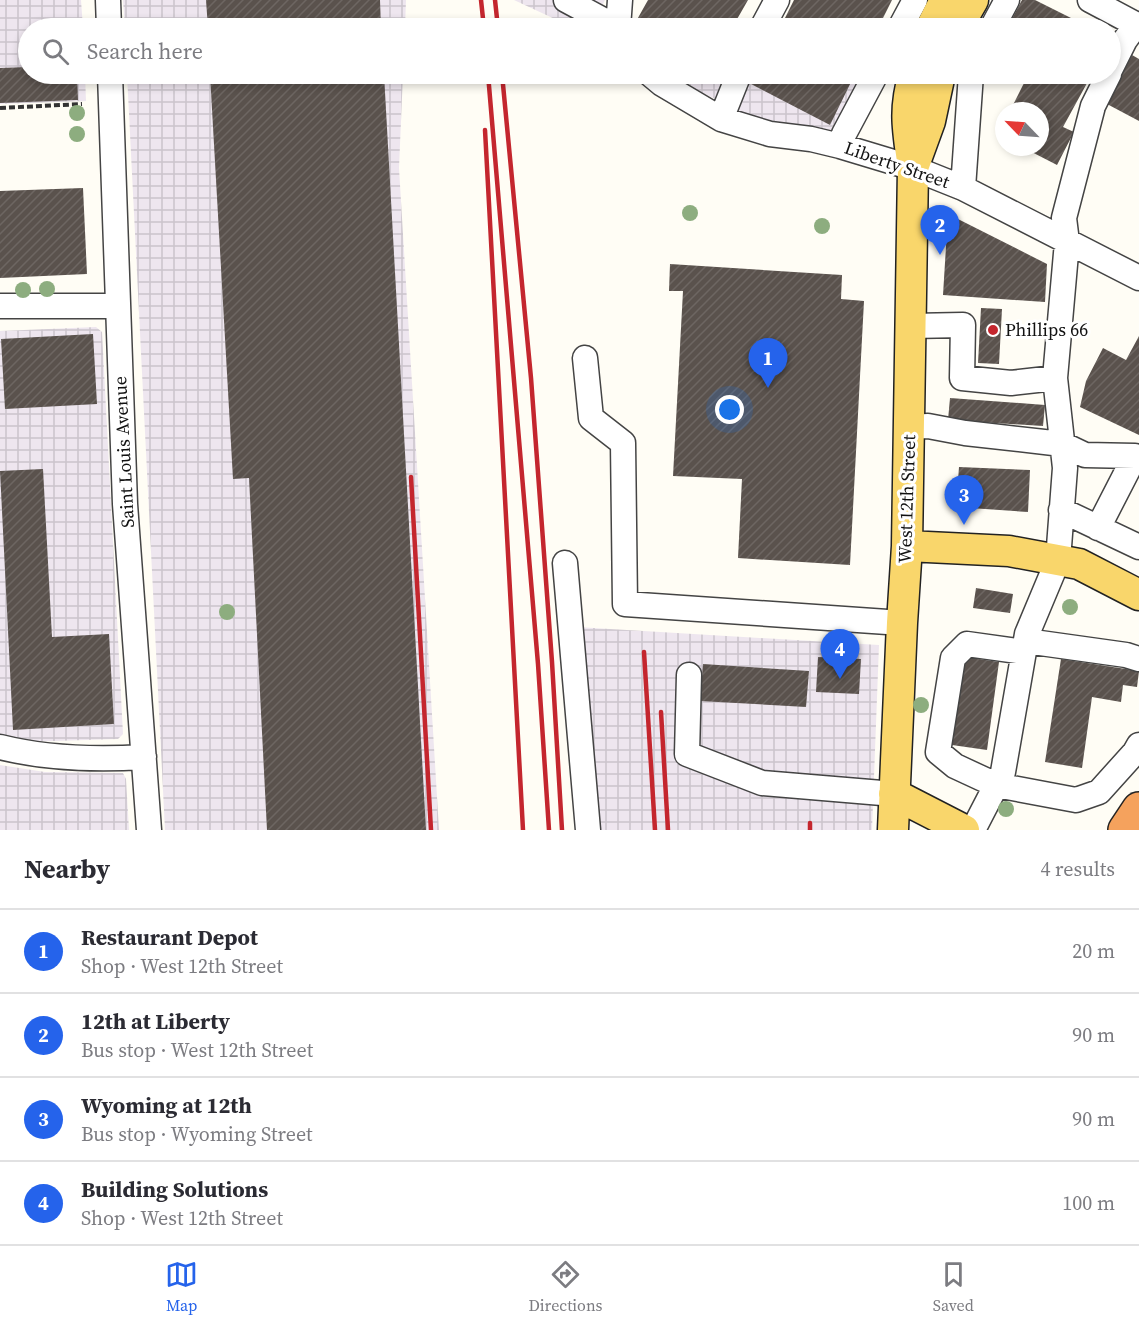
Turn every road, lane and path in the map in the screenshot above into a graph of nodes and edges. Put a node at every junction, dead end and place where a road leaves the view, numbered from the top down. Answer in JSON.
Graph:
{"nodes":[{"id":1,"x":108,"y":0,"type":"edge"},
{"id":2,"x":566,"y":0,"type":"edge"},
{"id":3,"x":620,"y":0,"type":"edge"},
{"id":4,"x":777,"y":0,"type":"edge"},
{"id":5,"x":915,"y":0,"type":"edge"},
{"id":6,"x":945,"y":0,"type":"edge"},
{"id":7,"x":973,"y":0,"type":"edge"},
{"id":8,"x":1007,"y":0,"type":"edge"},
{"id":9,"x":1090,"y":0,"type":"edge"},
{"id":10,"x":109,"y":18,"type":"edge"},
{"id":11,"x":599,"y":18,"type":"edge"},
{"id":12,"x":619,"y":18,"type":"edge"},
{"id":13,"x":767,"y":18,"type":"edge"},
{"id":14,"x":905,"y":18,"type":"edge"},
{"id":15,"x":936,"y":18,"type":"edge"},
{"id":16,"x":963,"y":18,"type":"edge"},
{"id":17,"x":997,"y":18,"type":"edge"},
{"id":18,"x":1138,"y":25,"type":"edge"},
{"id":19,"x":1121,"y":49,"type":"edge"},
{"id":20,"x":111,"y":84,"type":"edge"},
{"id":21,"x":662,"y":84,"type":"edge"},
{"id":22,"x":735,"y":84,"type":"edge"},
{"id":23,"x":871,"y":84,"type":"edge"},
{"id":24,"x":911,"y":84,"type":"edge"},
{"id":25,"x":937,"y":84,"type":"edge"},
{"id":26,"x":970,"y":84,"type":"edge"},
{"id":27,"x":1104,"y":84,"type":"edge"},
{"id":28,"x":82,"y":104,"type":"dead end"},
{"id":29,"x":0,"y":108,"type":"edge"},
{"id":30,"x":721,"y":119,"type":"junction"},
{"id":31,"x":840,"y":146,"type":"junction"},
{"id":32,"x":913,"y":168,"type":"junction"},
{"id":33,"x":963,"y":188,"type":"junction"},
{"id":34,"x":1067,"y":242,"type":"junction"},
{"id":35,"x":1139,"y":278,"type":"edge"},
{"id":36,"x":0,"y":306,"type":"edge"},
{"id":37,"x":117,"y":306,"type":"junction"},
{"id":38,"x":911,"y":327,"type":"junction"},
{"id":39,"x":585,"y":358,"type":"dead end"},
{"id":40,"x":1055,"y":378,"type":"junction"},
{"id":41,"x":909,"y":427,"type":"junction"},
{"id":42,"x":1062,"y":444,"type":"junction"},
{"id":43,"x":1137,"y":458,"type":"edge"},
{"id":44,"x":1061,"y":510,"type":"junction"},
{"id":45,"x":1098,"y":528,"type":"junction"},
{"id":46,"x":907,"y":546,"type":"junction"},
{"id":47,"x":1139,"y":547,"type":"edge"},
{"id":48,"x":1058,"y":560,"type":"junction"},
{"id":49,"x":565,"y":563,"type":"dead end"},
{"id":50,"x":1139,"y":595,"type":"edge"},
{"id":51,"x":902,"y":623,"type":"junction"},
{"id":52,"x":1025,"y":647,"type":"junction"},
{"id":53,"x":1139,"y":659,"type":"edge"},
{"id":54,"x":689,"y":675,"type":"dead end"},
{"id":55,"x":1139,"y":745,"type":"edge"},
{"id":56,"x":0,"y":747,"type":"edge"},
{"id":57,"x":144,"y":758,"type":"junction"},
{"id":58,"x":996,"y":785,"type":"junction"},
{"id":59,"x":894,"y":794,"type":"junction"},
{"id":60,"x":149,"y":830,"type":"edge"},
{"id":61,"x":588,"y":830,"type":"edge"},
{"id":62,"x":893,"y":830,"type":"edge"},
{"id":63,"x":963,"y":830,"type":"edge"},
{"id":64,"x":973,"y":830,"type":"edge"}],
"edges":[{"from":1,"to":10,"type":"street"},
{"from":2,"to":11,"type":"street"},
{"from":3,"to":12,"type":"street"},
{"from":4,"to":13,"type":"street"},
{"from":5,"to":14,"type":"street"},
{"from":6,"to":15,"type":"main road"},
{"from":7,"to":16,"type":"main road"},
{"from":8,"to":17,"type":"street"},
{"from":9,"to":18,"type":"street"},
{"from":18,"to":19,"type":"street"},
{"from":20,"to":37,"type":"street","name":"Saint Louis Avenue"},
{"from":21,"to":30,"type":"street","name":"Liberty Street"},
{"from":22,"to":30,"type":"street"},
{"from":23,"to":31,"type":"street"},
{"from":24,"to":32,"type":"main road","name":"West 12th Street"},
{"from":25,"to":32,"type":"main road","name":"West 12th Street"},
{"from":26,"to":33,"type":"street"},
{"from":27,"to":34,"type":"street"},
{"from":28,"to":29,"type":"path"},
{"from":30,"to":31,"type":"street","name":"Liberty Street"},
{"from":31,"to":32,"type":"street","name":"Liberty Street"},
{"from":32,"to":33,"type":"street","name":"Liberty Street"},
{"from":32,"to":38,"type":"main road","name":"West 12th Street"},
{"from":33,"to":34,"type":"street","name":"Liberty Street"},
{"from":34,"to":35,"type":"street","name":"Liberty Street"},
{"from":34,"to":40,"type":"street"},
{"from":36,"to":37,"type":"street"},
{"from":37,"to":57,"type":"street","name":"Saint Louis Avenue"},
{"from":38,"to":40,"type":"street"},
{"from":38,"to":41,"type":"main road","name":"West 12th Street"},
{"from":39,"to":51,"type":"street"},
{"from":40,"to":42,"type":"street"},
{"from":41,"to":42,"type":"street"},
{"from":41,"to":46,"type":"main road","name":"West 12th Street"},
{"from":42,"to":43,"type":"street"},
{"from":42,"to":44,"type":"street"},
{"from":43,"to":45,"type":"street"},
{"from":44,"to":45,"type":"street"},
{"from":44,"to":48,"type":"street"},
{"from":45,"to":47,"type":"street"},
{"from":46,"to":48,"type":"main road"},
{"from":46,"to":51,"type":"main road","name":"West 12th Street"},
{"from":48,"to":50,"type":"main road"},
{"from":48,"to":52,"type":"street"},
{"from":49,"to":61,"type":"street"},
{"from":51,"to":59,"type":"main road","name":"West 12th Street"},
{"from":52,"to":53,"type":"street"},
{"from":52,"to":58,"type":"street"},
{"from":52,"to":58,"type":"street"},
{"from":54,"to":59,"type":"street"},
{"from":55,"to":58,"type":"street"},
{"from":56,"to":57,"type":"street"},
{"from":57,"to":60,"type":"street","name":"Saint Louis Avenue"},
{"from":58,"to":64,"type":"street"},
{"from":59,"to":62,"type":"main road","name":"West 12th Street"},
{"from":59,"to":63,"type":"main road"}]}
